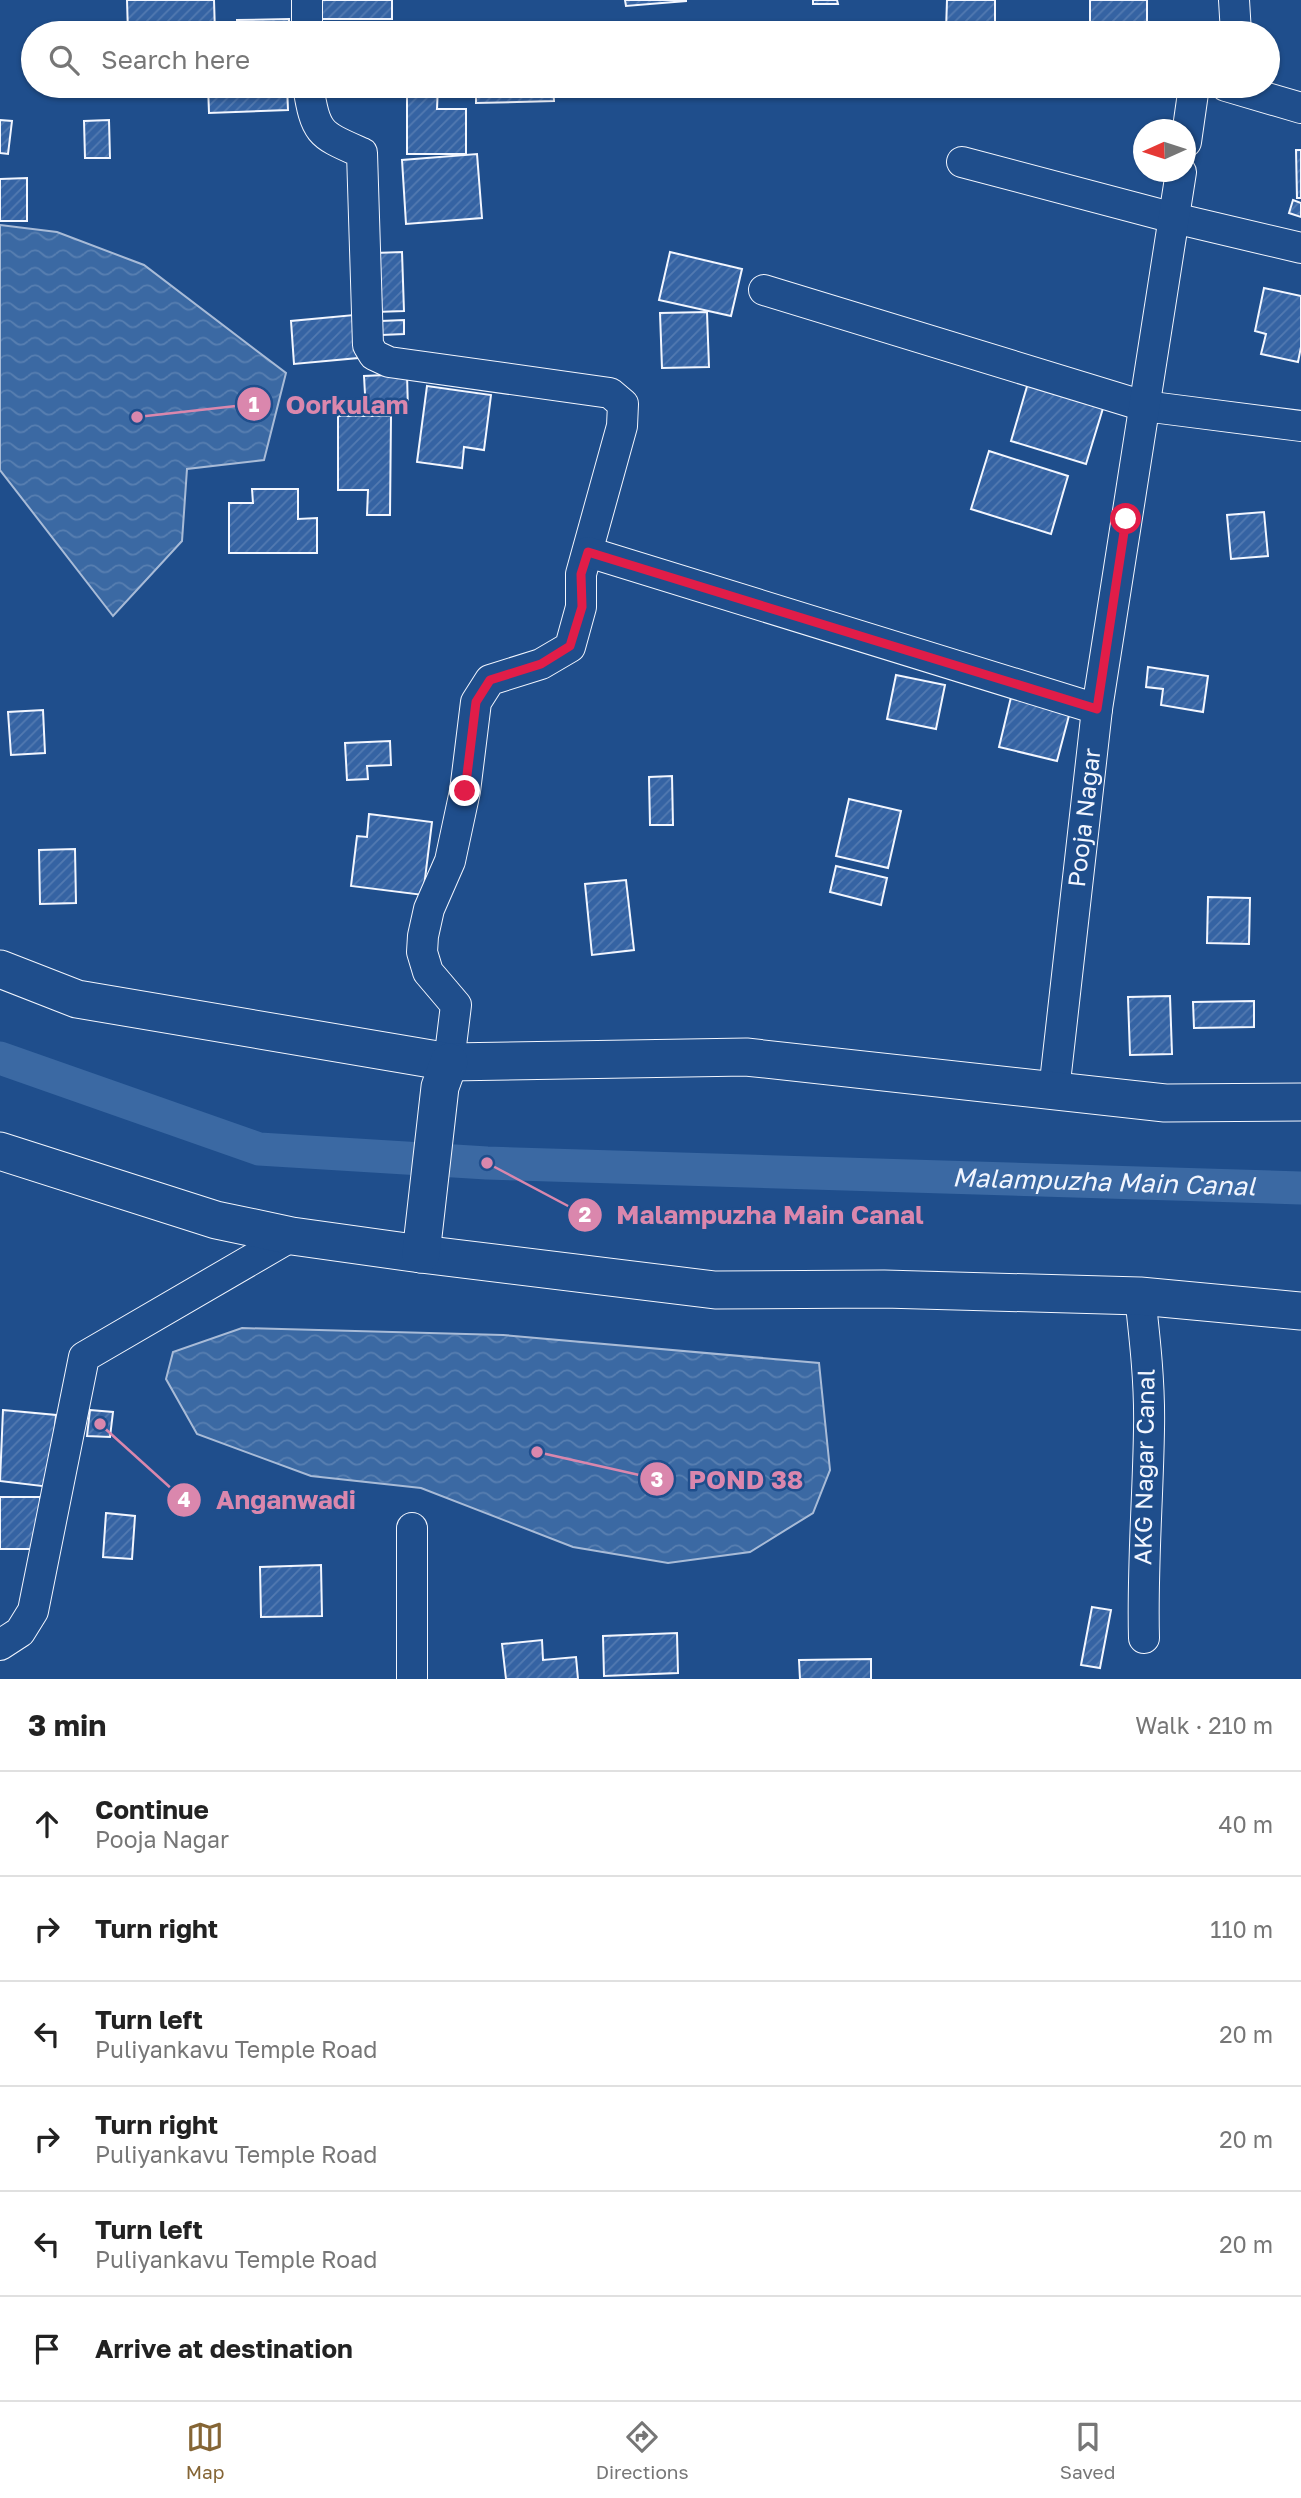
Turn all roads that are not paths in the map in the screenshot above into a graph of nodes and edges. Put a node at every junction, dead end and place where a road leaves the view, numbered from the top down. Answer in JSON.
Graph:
{"nodes":[{"id":1,"x":307,"y":0,"type":"edge"},
{"id":2,"x":1234,"y":0,"type":"edge"},
{"id":3,"x":307,"y":21,"type":"edge"},
{"id":4,"x":1236,"y":21,"type":"edge"},
{"id":5,"x":310,"y":98,"type":"edge"},
{"id":6,"x":1192,"y":98,"type":"edge"},
{"id":7,"x":1270,"y":98,"type":"edge"},
{"id":8,"x":1301,"y":108,"type":"edge"},
{"id":9,"x":1189,"y":119,"type":"edge"},
{"id":10,"x":962,"y":162,"type":"dead end"},
{"id":11,"x":1179,"y":182,"type":"edge"},
{"id":12,"x":1174,"y":218,"type":"junction"},
{"id":13,"x":1301,"y":248,"type":"edge"},
{"id":14,"x":764,"y":290,"type":"dead end"},
{"id":15,"x":1144,"y":406,"type":"junction"},
{"id":16,"x":1301,"y":426,"type":"edge"},
{"id":17,"x":588,"y":552,"type":"junction"},
{"id":18,"x":1097,"y":709,"type":"junction"},
{"id":19,"x":0,"y":969,"type":"edge"},
{"id":20,"x":449,"y":1062,"type":"junction"},
{"id":21,"x":1054,"y":1091,"type":"junction"},
{"id":22,"x":1301,"y":1102,"type":"edge"},
{"id":23,"x":0,"y":1151,"type":"edge"},
{"id":24,"x":292,"y":1236,"type":"junction"},
{"id":25,"x":423,"y":1238,"type":"junction"},
{"id":26,"x":1140,"y":1296,"type":"junction"},
{"id":27,"x":1301,"y":1311,"type":"edge"},
{"id":28,"x":412,"y":1528,"type":"dead end"},
{"id":29,"x":1144,"y":1638,"type":"dead end"},
{"id":30,"x":0,"y":1645,"type":"edge"},
{"id":31,"x":412,"y":1679,"type":"edge"}],
"edges":[{"from":1,"to":3,"type":"street"},
{"from":2,"to":4,"type":"street"},
{"from":5,"to":17,"type":"street"},
{"from":6,"to":9,"type":"street"},
{"from":7,"to":8,"type":"street"},
{"from":10,"to":12,"type":"street"},
{"from":11,"to":12,"type":"street","name":"Pooja Nagar"},
{"from":12,"to":13,"type":"street"},
{"from":12,"to":15,"type":"street","name":"Pooja Nagar"},
{"from":14,"to":15,"type":"street"},
{"from":15,"to":16,"type":"street"},
{"from":15,"to":18,"type":"street","name":"Pooja Nagar"},
{"from":17,"to":18,"type":"street"},
{"from":17,"to":20,"type":"street"},
{"from":18,"to":21,"type":"street","name":"Pooja Nagar"},
{"from":19,"to":20,"type":"street"},
{"from":20,"to":21,"type":"street"},
{"from":20,"to":25,"type":"street"},
{"from":21,"to":22,"type":"street"},
{"from":23,"to":24,"type":"street"},
{"from":24,"to":25,"type":"street"},
{"from":24,"to":30,"type":"street"},
{"from":25,"to":26,"type":"street"},
{"from":26,"to":27,"type":"street"},
{"from":26,"to":29,"type":"street","name":"AKG Nagar Canal"},
{"from":28,"to":31,"type":"street"}]}
